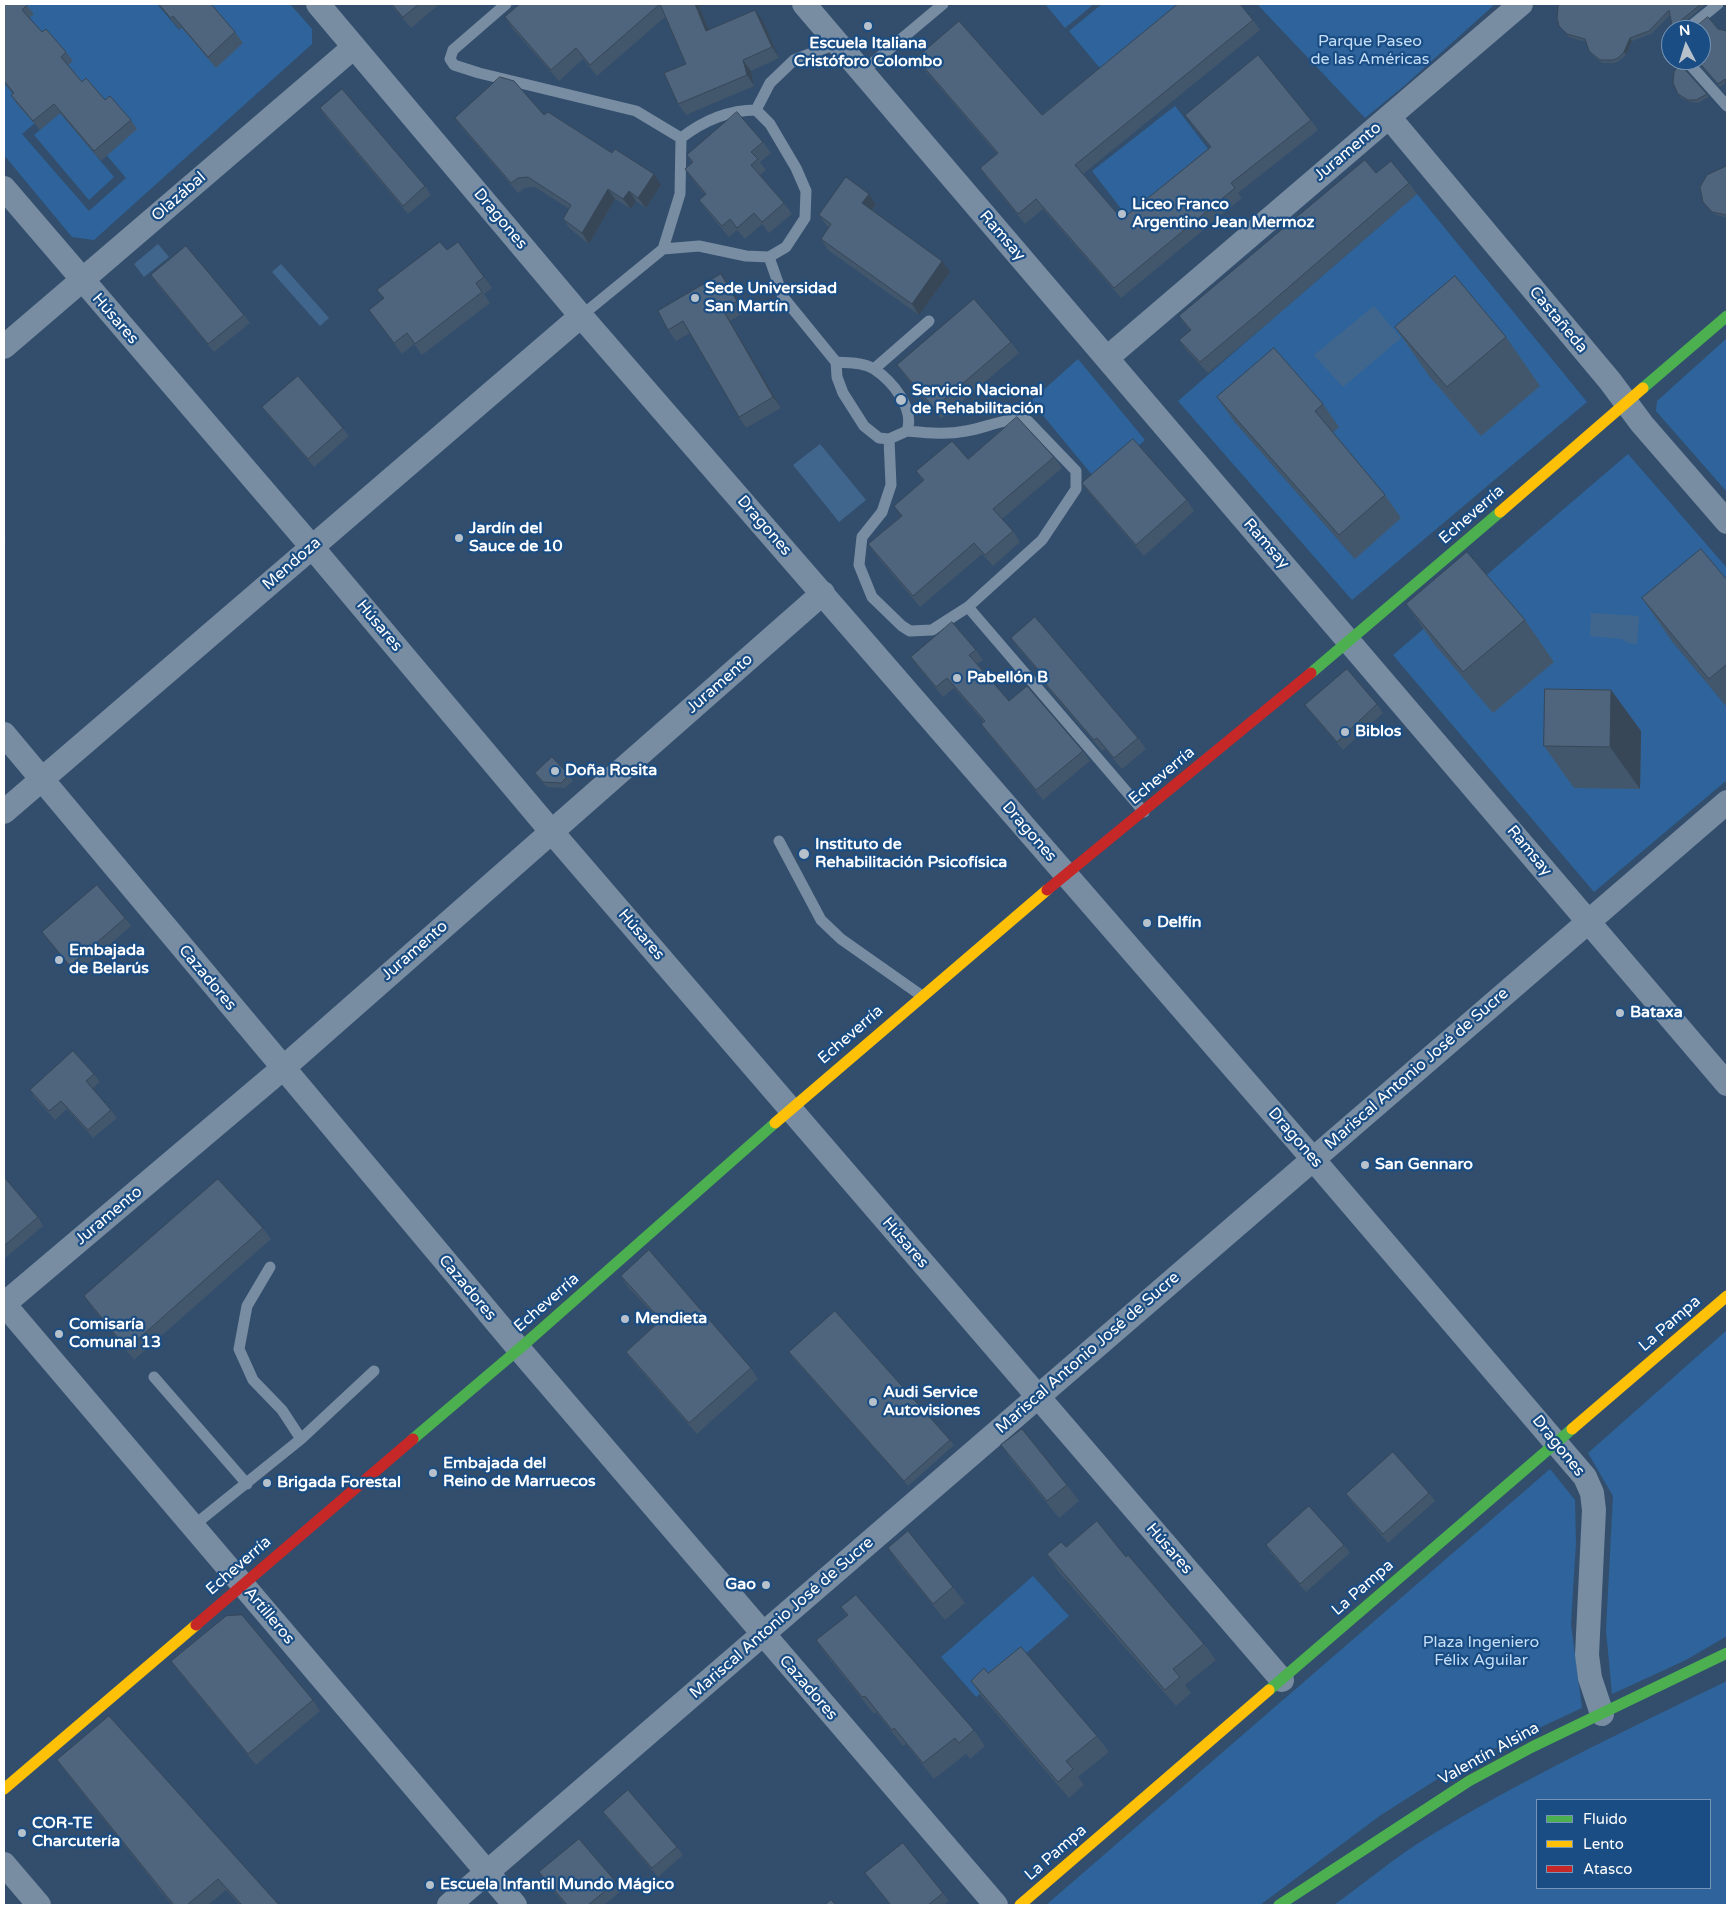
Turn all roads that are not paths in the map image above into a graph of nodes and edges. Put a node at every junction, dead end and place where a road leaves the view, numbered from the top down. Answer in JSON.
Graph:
{"nodes":[{"id":1,"x":318,"y":4,"type":"edge"},
{"id":2,"x":506,"y":4,"type":"edge"},
{"id":3,"x":804,"y":4,"type":"edge"},
{"id":4,"x":943,"y":4,"type":"edge"},
{"id":5,"x":1521,"y":4,"type":"edge"},
{"id":6,"x":1718,"y":4,"type":"edge"},
{"id":7,"x":1723,"y":4,"type":"edge"},
{"id":8,"x":1727,"y":9,"type":"edge"},
{"id":9,"x":1698,"y":20,"type":"edge"},
{"id":10,"x":838,"y":43,"type":"junction"},
{"id":11,"x":354,"y":47,"type":"junction"},
{"id":12,"x":1695,"y":70,"type":"edge"},
{"id":13,"x":862,"y":72,"type":"junction"},
{"id":14,"x":1727,"y":106,"type":"edge"},
{"id":15,"x":756,"y":110,"type":"junction"},
{"id":16,"x":1389,"y":117,"type":"junction"},
{"id":17,"x":681,"y":138,"type":"junction"},
{"id":18,"x":4,"y":188,"type":"edge"},
{"id":19,"x":663,"y":249,"type":"junction"},
{"id":20,"x":769,"y":257,"type":"junction"},
{"id":21,"x":82,"y":281,"type":"junction"},
{"id":22,"x":581,"y":316,"type":"junction"},
{"id":23,"x":1727,"y":316,"type":"edge"},
{"id":24,"x":929,"y":322,"type":"dead end"},
{"id":25,"x":4,"y":347,"type":"edge"},
{"id":26,"x":1107,"y":358,"type":"junction"},
{"id":27,"x":836,"y":362,"type":"junction"},
{"id":28,"x":874,"y":369,"type":"junction"},
{"id":29,"x":1626,"y":403,"type":"junction"},
{"id":30,"x":907,"y":431,"type":"junction"},
{"id":31,"x":889,"y":439,"type":"junction"},
{"id":32,"x":1727,"y":522,"type":"edge"},
{"id":33,"x":312,"y":547,"type":"junction"},
{"id":34,"x":823,"y":594,"type":"junction"},
{"id":35,"x":968,"y":607,"type":"junction"},
{"id":36,"x":1350,"y":642,"type":"junction"},
{"id":37,"x":4,"y":734,"type":"edge"},
{"id":38,"x":42,"y":779,"type":"junction"},
{"id":39,"x":1727,"y":802,"type":"edge"},
{"id":40,"x":4,"y":812,"type":"edge"},
{"id":41,"x":1144,"y":812,"type":"junction"},
{"id":42,"x":551,"y":831,"type":"junction"},
{"id":43,"x":779,"y":841,"type":"dead end"},
{"id":44,"x":1067,"y":876,"type":"junction"},
{"id":45,"x":1589,"y":921,"type":"junction"},
{"id":46,"x":922,"y":996,"type":"junction"},
{"id":47,"x":282,"y":1069,"type":"junction"},
{"id":48,"x":1727,"y":1084,"type":"edge"},
{"id":49,"x":790,"y":1109,"type":"junction"},
{"id":50,"x":1313,"y":1159,"type":"junction"},
{"id":51,"x":270,"y":1267,"type":"dead end"},
{"id":52,"x":1727,"y":1296,"type":"edge"},
{"id":53,"x":4,"y":1304,"type":"edge"},
{"id":54,"x":519,"y":1349,"type":"junction"},
{"id":55,"x":374,"y":1371,"type":"dead end"},
{"id":56,"x":154,"y":1377,"type":"dead end"},
{"id":57,"x":1038,"y":1397,"type":"junction"},
{"id":58,"x":301,"y":1438,"type":"junction"},
{"id":59,"x":1557,"y":1443,"type":"junction"},
{"id":60,"x":247,"y":1484,"type":"junction"},
{"id":61,"x":193,"y":1526,"type":"junction"},
{"id":62,"x":242,"y":1584,"type":"junction"},
{"id":63,"x":762,"y":1635,"type":"junction"},
{"id":64,"x":1727,"y":1653,"type":"edge"},
{"id":65,"x":1282,"y":1680,"type":"junction"},
{"id":66,"x":1602,"y":1714,"type":"junction"},
{"id":67,"x":4,"y":1789,"type":"edge"},
{"id":68,"x":4,"y":1864,"type":"edge"},
{"id":69,"x":488,"y":1872,"type":"junction"},
{"id":70,"x":39,"y":1905,"type":"edge"},
{"id":71,"x":450,"y":1905,"type":"edge"},
{"id":72,"x":515,"y":1905,"type":"edge"},
{"id":73,"x":996,"y":1905,"type":"edge"},
{"id":74,"x":1020,"y":1905,"type":"edge"},
{"id":75,"x":1279,"y":1905,"type":"edge"}],
"edges":[{"from":1,"to":11,"type":"street","name":"Dragones"},
{"from":2,"to":17,"type":"lane"},
{"from":3,"to":10,"type":"street","name":"Ramsay"},
{"from":4,"to":13,"type":"lane"},
{"from":5,"to":16,"type":"street","name":"Juramento"},
{"from":6,"to":9,"type":"lane"},
{"from":7,"to":8,"type":"lane"},
{"from":10,"to":13,"type":"street","name":"Ramsay"},
{"from":10,"to":15,"type":"lane"},
{"from":11,"to":21,"type":"street","name":"Olazábal"},
{"from":11,"to":22,"type":"street","name":"Dragones"},
{"from":12,"to":14,"type":"lane"},
{"from":13,"to":26,"type":"street","name":"Ramsay"},
{"from":15,"to":17,"type":"lane"},
{"from":15,"to":20,"type":"lane"},
{"from":16,"to":26,"type":"street","name":"Juramento"},
{"from":16,"to":29,"type":"street","name":"Castañeda"},
{"from":17,"to":19,"type":"lane"},
{"from":18,"to":21,"type":"street","name":"Húsares"},
{"from":19,"to":20,"type":"lane"},
{"from":19,"to":22,"type":"lane"},
{"from":20,"to":27,"type":"lane"},
{"from":21,"to":25,"type":"street","name":"Olazábal"},
{"from":21,"to":33,"type":"street","name":"Húsares"},
{"from":22,"to":33,"type":"street","name":"Mendoza"},
{"from":22,"to":34,"type":"street","name":"Dragones"},
{"from":23,"to":29,"type":"street","name":"Echeverría"},
{"from":24,"to":28,"type":"lane"},
{"from":26,"to":36,"type":"street","name":"Ramsay"},
{"from":27,"to":28,"type":"lane"},
{"from":27,"to":31,"type":"lane"},
{"from":28,"to":30,"type":"lane"},
{"from":29,"to":32,"type":"street","name":"Castañeda"},
{"from":29,"to":36,"type":"street","name":"Echeverría"},
{"from":30,"to":31,"type":"lane"},
{"from":30,"to":35,"type":"lane"},
{"from":31,"to":35,"type":"lane"},
{"from":33,"to":38,"type":"street","name":"Mendoza"},
{"from":33,"to":42,"type":"street","name":"Húsares"},
{"from":34,"to":42,"type":"street","name":"Juramento"},
{"from":34,"to":44,"type":"street","name":"Dragones"},
{"from":35,"to":41,"type":"lane"},
{"from":36,"to":41,"type":"street","name":"Echeverría"},
{"from":36,"to":45,"type":"street","name":"Ramsay"},
{"from":37,"to":38,"type":"street","name":"Cazadores"},
{"from":38,"to":40,"type":"street","name":"Mendoza"},
{"from":38,"to":47,"type":"street","name":"Cazadores"},
{"from":39,"to":45,"type":"street","name":"Mariscal Antonio José de Sucre"},
{"from":41,"to":44,"type":"street","name":"Echeverría"},
{"from":42,"to":47,"type":"street","name":"Juramento"},
{"from":42,"to":49,"type":"street","name":"Húsares"},
{"from":43,"to":46,"type":"lane"},
{"from":44,"to":46,"type":"street","name":"Echeverría"},
{"from":44,"to":50,"type":"street","name":"Dragones"},
{"from":45,"to":48,"type":"street","name":"Ramsay"},
{"from":45,"to":50,"type":"street","name":"Mariscal Antonio José de Sucre"},
{"from":46,"to":49,"type":"street","name":"Echeverría"},
{"from":47,"to":53,"type":"street","name":"Juramento"},
{"from":47,"to":54,"type":"street","name":"Cazadores"},
{"from":49,"to":54,"type":"street","name":"Echeverría"},
{"from":49,"to":57,"type":"street","name":"Húsares"},
{"from":50,"to":57,"type":"street","name":"Mariscal Antonio José de Sucre"},
{"from":50,"to":59,"type":"street","name":"Dragones"},
{"from":51,"to":58,"type":"lane"},
{"from":52,"to":59,"type":"street","name":"La Pampa"},
{"from":53,"to":61,"type":"street","name":"Artilleros"},
{"from":54,"to":62,"type":"street","name":"Echeverría"},
{"from":54,"to":63,"type":"street","name":"Cazadores"},
{"from":55,"to":58,"type":"lane"},
{"from":56,"to":60,"type":"lane"},
{"from":57,"to":63,"type":"street","name":"Mariscal Antonio José de Sucre"},
{"from":57,"to":65,"type":"street","name":"Húsares"},
{"from":58,"to":60,"type":"lane"},
{"from":59,"to":65,"type":"street","name":"La Pampa"},
{"from":59,"to":66,"type":"street","name":"Dragones"},
{"from":60,"to":61,"type":"lane"},
{"from":61,"to":62,"type":"street","name":"Artilleros"},
{"from":62,"to":67,"type":"street","name":"Echeverría"},
{"from":62,"to":69,"type":"street","name":"Artilleros"},
{"from":63,"to":69,"type":"street","name":"Mariscal Antonio José de Sucre"},
{"from":63,"to":73,"type":"street","name":"Cazadores"},
{"from":64,"to":66,"type":"street","name":"Valentín Alsina"},
{"from":65,"to":74,"type":"street","name":"La Pampa"},
{"from":66,"to":75,"type":"street","name":"Valentín Alsina"},
{"from":68,"to":70,"type":"street"},
{"from":69,"to":71,"type":"street","name":"Mariscal Antonio José de Sucre"},
{"from":69,"to":72,"type":"street","name":"Artilleros"}]}
